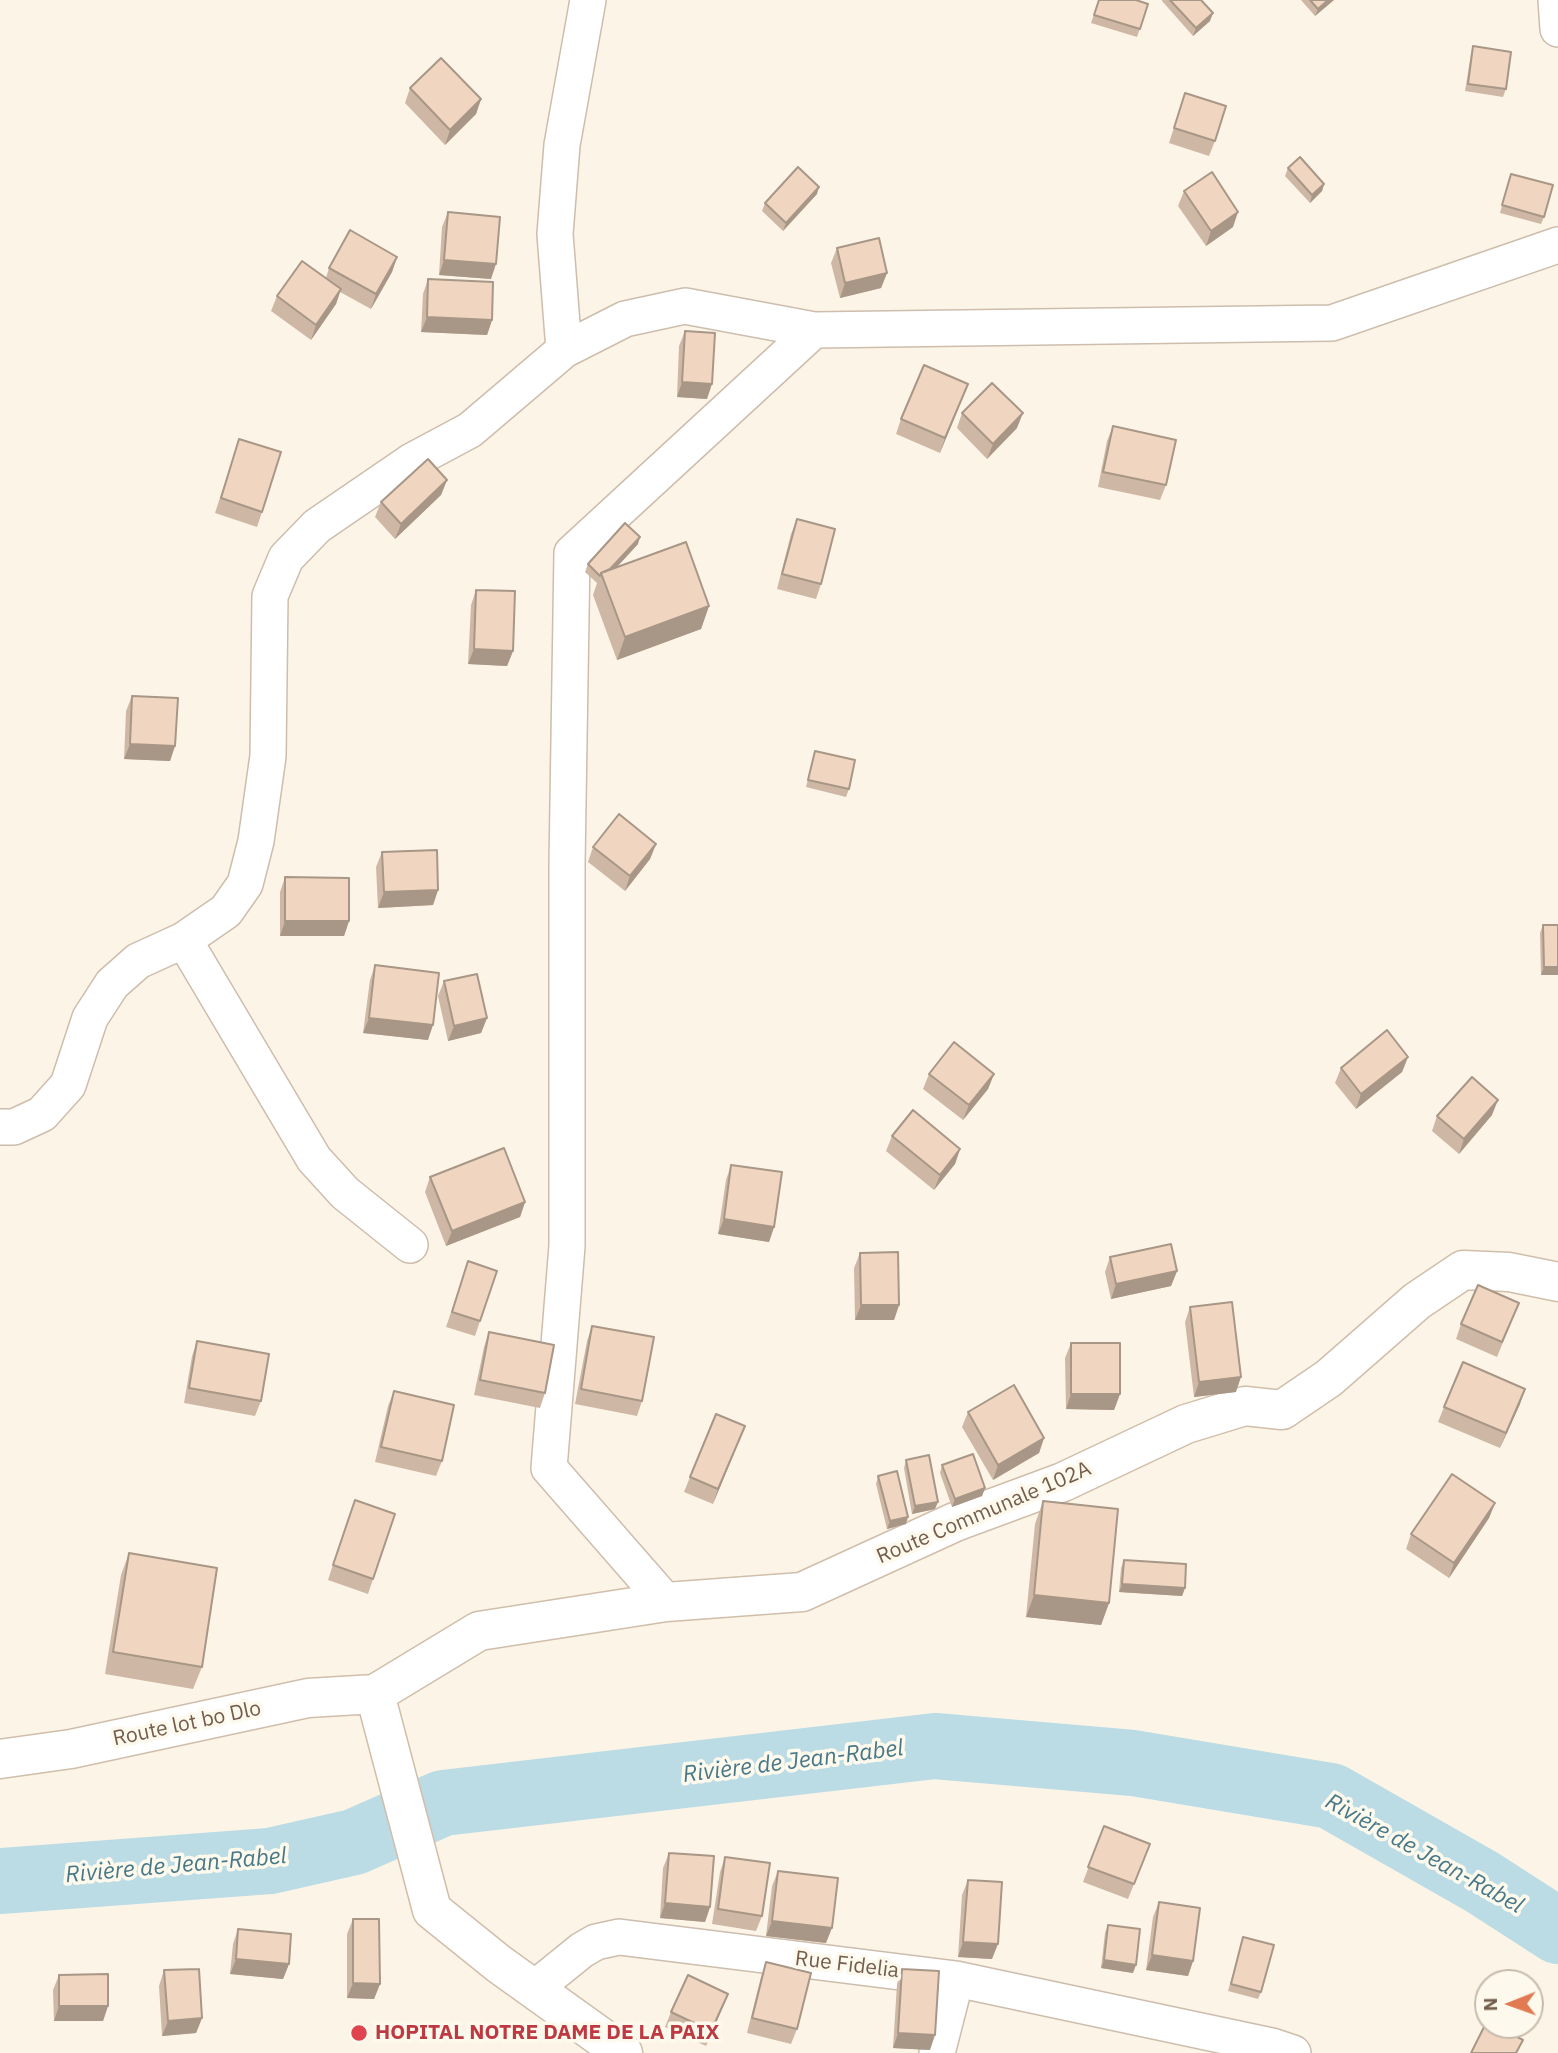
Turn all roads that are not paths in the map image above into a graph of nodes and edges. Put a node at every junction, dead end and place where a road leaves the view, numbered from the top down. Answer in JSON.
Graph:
{"nodes":[{"id":1,"x":588,"y":0,"type":"edge"},
{"id":2,"x":1556,"y":0,"type":"edge"},
{"id":3,"x":1558,"y":30,"type":"edge"},
{"id":4,"x":1558,"y":245,"type":"edge"},
{"id":5,"x":814,"y":330,"type":"junction"},
{"id":6,"x":564,"y":350,"type":"junction"},
{"id":7,"x":184,"y":940,"type":"junction"},
{"id":8,"x":0,"y":1127,"type":"edge"},
{"id":9,"x":410,"y":1245,"type":"dead end"},
{"id":10,"x":1558,"y":1282,"type":"edge"},
{"id":11,"x":666,"y":1602,"type":"junction"},
{"id":12,"x":377,"y":1701,"type":"junction"},
{"id":13,"x":0,"y":1759,"type":"edge"},
{"id":14,"x":956,"y":1979,"type":"junction"},
{"id":15,"x":535,"y":1988,"type":"junction"},
{"id":16,"x":623,"y":2053,"type":"edge"},
{"id":17,"x":937,"y":2053,"type":"edge"},
{"id":18,"x":1293,"y":2053,"type":"edge"}],
"edges":[{"from":1,"to":6,"type":"street"},
{"from":2,"to":3,"type":"street"},
{"from":4,"to":5,"type":"street"},
{"from":5,"to":6,"type":"street"},
{"from":5,"to":11,"type":"street"},
{"from":6,"to":7,"type":"street"},
{"from":7,"to":8,"type":"street"},
{"from":7,"to":9,"type":"street"},
{"from":10,"to":11,"type":"street","name":"Route Communale 102A"},
{"from":11,"to":12,"type":"street","name":"Route Communale 102A"},
{"from":12,"to":13,"type":"street","name":"Route lot bo Dlo"},
{"from":12,"to":15,"type":"street"},
{"from":14,"to":15,"type":"street","name":"Rue Fidelia"},
{"from":14,"to":17,"type":"street"},
{"from":14,"to":18,"type":"street","name":"Rue Fidelia"},
{"from":15,"to":16,"type":"street"}]}
